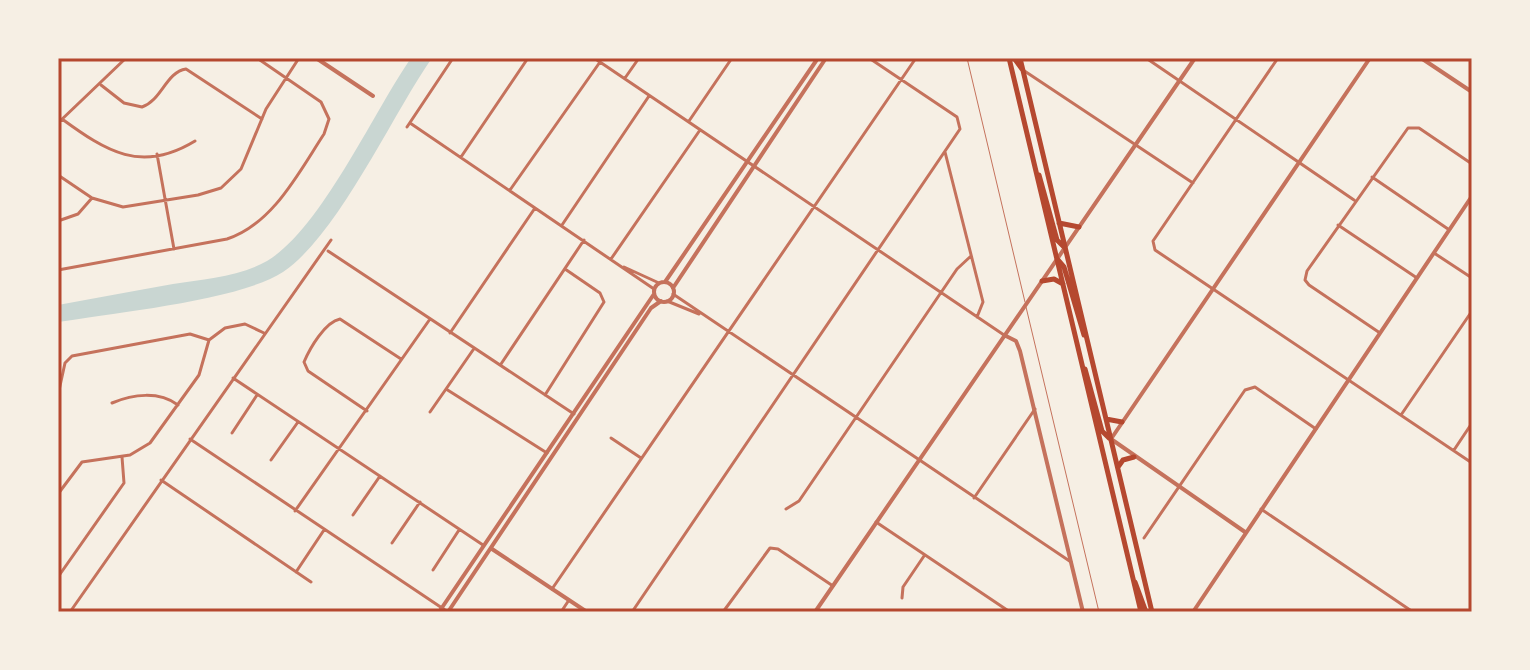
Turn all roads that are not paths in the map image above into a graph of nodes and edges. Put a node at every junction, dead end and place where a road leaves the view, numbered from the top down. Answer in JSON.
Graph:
{"nodes":[{"id":1,"x":126,"y":58,"type":"edge"},
{"id":2,"x":257,"y":58,"type":"edge"},
{"id":3,"x":299,"y":58,"type":"edge"},
{"id":4,"x":316,"y":58,"type":"edge"},
{"id":5,"x":453,"y":58,"type":"edge"},
{"id":6,"x":528,"y":58,"type":"edge"},
{"id":7,"x":594,"y":58,"type":"edge"},
{"id":8,"x":639,"y":58,"type":"edge"},
{"id":9,"x":732,"y":58,"type":"edge"},
{"id":10,"x":818,"y":58,"type":"edge"},
{"id":11,"x":826,"y":58,"type":"edge"},
{"id":12,"x":869,"y":58,"type":"edge"},
{"id":13,"x":916,"y":58,"type":"edge"},
{"id":14,"x":967,"y":58,"type":"edge"},
{"id":15,"x":1011,"y":58,"type":"edge"},
{"id":16,"x":1020,"y":58,"type":"edge"},
{"id":17,"x":1146,"y":58,"type":"edge"},
{"id":18,"x":1195,"y":58,"type":"edge"},
{"id":19,"x":1278,"y":58,"type":"edge"},
{"id":20,"x":1370,"y":58,"type":"edge"},
{"id":21,"x":1421,"y":58,"type":"edge"},
{"id":22,"x":600,"y":62,"type":"junction"},
{"id":23,"x":1022,"y":69,"type":"junction"},
{"id":24,"x":286,"y":78,"type":"junction"},
{"id":25,"x":624,"y":79,"type":"junction"},
{"id":26,"x":901,"y":79,"type":"junction"},
{"id":27,"x":1014,"y":81,"type":"junction"},
{"id":28,"x":1180,"y":81,"type":"junction"},
{"id":29,"x":101,"y":85,"type":"junction"},
{"id":30,"x":1472,"y":92,"type":"edge"},
{"id":31,"x":373,"y":96,"type":"dead end"},
{"id":32,"x":649,"y":96,"type":"junction"},
{"id":33,"x":62,"y":119,"type":"junction"},
{"id":34,"x":262,"y":119,"type":"junction"},
{"id":35,"x":1236,"y":119,"type":"junction"},
{"id":36,"x":688,"y":122,"type":"junction"},
{"id":37,"x":58,"y":123,"type":"edge"},
{"id":38,"x":700,"y":130,"type":"junction"},
{"id":39,"x":195,"y":141,"type":"dead end"},
{"id":40,"x":1135,"y":146,"type":"junction"},
{"id":41,"x":945,"y":152,"type":"junction"},
{"id":42,"x":157,"y":154,"type":"junction"},
{"id":43,"x":461,"y":157,"type":"junction"},
{"id":44,"x":1299,"y":161,"type":"junction"},
{"id":45,"x":747,"y":162,"type":"junction"},
{"id":46,"x":1472,"y":164,"type":"edge"},
{"id":47,"x":753,"y":166,"type":"junction"},
{"id":48,"x":1035,"y":171,"type":"junction"},
{"id":49,"x":58,"y":175,"type":"edge"},
{"id":50,"x":1372,"y":177,"type":"junction"},
{"id":51,"x":1193,"y":183,"type":"junction"},
{"id":52,"x":510,"y":191,"type":"junction"},
{"id":53,"x":1472,"y":196,"type":"edge"},
{"id":54,"x":92,"y":198,"type":"junction"},
{"id":55,"x":165,"y":201,"type":"junction"},
{"id":56,"x":1355,"y":201,"type":"junction"},
{"id":57,"x":815,"y":207,"type":"junction"},
{"id":58,"x":535,"y":208,"type":"junction"},
{"id":59,"x":58,"y":221,"type":"edge"},
{"id":60,"x":1059,"y":223,"type":"junction"},
{"id":61,"x":1338,"y":225,"type":"junction"},
{"id":62,"x":562,"y":226,"type":"junction"},
{"id":63,"x":1079,"y":227,"type":"junction"},
{"id":64,"x":1450,"y":230,"type":"junction"},
{"id":65,"x":331,"y":240,"type":"dead end"},
{"id":66,"x":584,"y":240,"type":"junction"},
{"id":67,"x":1065,"y":247,"type":"junction"},
{"id":68,"x":174,"y":249,"type":"junction"},
{"id":69,"x":326,"y":250,"type":"junction"},
{"id":70,"x":878,"y":250,"type":"junction"},
{"id":71,"x":1434,"y":253,"type":"junction"},
{"id":72,"x":971,"y":256,"type":"junction"},
{"id":73,"x":611,"y":259,"type":"junction"},
{"id":74,"x":1057,"y":259,"type":"junction"},
{"id":75,"x":624,"y":267,"type":"junction"},
{"id":76,"x":565,"y":269,"type":"junction"},
{"id":77,"x":58,"y":270,"type":"edge"},
{"id":78,"x":1417,"y":278,"type":"junction"},
{"id":79,"x":1472,"y":278,"type":"edge"},
{"id":80,"x":1042,"y":281,"type":"junction"},
{"id":81,"x":662,"y":283,"type":"junction"},
{"id":82,"x":1063,"y":284,"type":"junction"},
{"id":83,"x":1212,"y":288,"type":"junction"},
{"id":84,"x":673,"y":291,"type":"junction"},
{"id":85,"x":654,"y":292,"type":"junction"},
{"id":86,"x":941,"y":293,"type":"junction"},
{"id":87,"x":664,"y":301,"type":"junction"},
{"id":88,"x":1025,"y":305,"type":"junction"},
{"id":89,"x":1472,"y":311,"type":"edge"},
{"id":90,"x":703,"y":315,"type":"junction"},
{"id":91,"x":977,"y":317,"type":"junction"},
{"id":92,"x":430,"y":319,"type":"junction"},
{"id":93,"x":264,"y":333,"type":"junction"},
{"id":94,"x":450,"y":333,"type":"junction"},
{"id":95,"x":729,"y":333,"type":"junction"},
{"id":96,"x":1380,"y":333,"type":"junction"},
{"id":97,"x":1004,"y":335,"type":"junction"},
{"id":98,"x":1087,"y":339,"type":"junction"},
{"id":99,"x":209,"y":340,"type":"junction"},
{"id":100,"x":473,"y":350,"type":"junction"},
{"id":101,"x":402,"y":359,"type":"junction"},
{"id":102,"x":500,"y":365,"type":"junction"},
{"id":103,"x":1082,"y":365,"type":"junction"},
{"id":104,"x":792,"y":376,"type":"junction"},
{"id":105,"x":233,"y":378,"type":"junction"},
{"id":106,"x":1349,"y":381,"type":"junction"},
{"id":107,"x":446,"y":389,"type":"junction"},
{"id":108,"x":58,"y":395,"type":"edge"},
{"id":109,"x":257,"y":395,"type":"junction"},
{"id":110,"x":545,"y":395,"type":"junction"},
{"id":111,"x":112,"y":403,"type":"dead end"},
{"id":112,"x":178,"y":405,"type":"junction"},
{"id":113,"x":1035,"y":409,"type":"junction"},
{"id":114,"x":367,"y":411,"type":"junction"},
{"id":115,"x":430,"y":412,"type":"dead end"},
{"id":116,"x":574,"y":414,"type":"junction"},
{"id":117,"x":1401,"y":415,"type":"junction"},
{"id":118,"x":1106,"y":419,"type":"junction"},
{"id":119,"x":855,"y":420,"type":"junction"},
{"id":120,"x":298,"y":422,"type":"junction"},
{"id":121,"x":1122,"y":422,"type":"junction"},
{"id":122,"x":1472,"y":423,"type":"edge"},
{"id":123,"x":1316,"y":429,"type":"junction"},
{"id":124,"x":232,"y":433,"type":"dead end"},
{"id":125,"x":611,"y":438,"type":"dead end"},
{"id":126,"x":190,"y":439,"type":"junction"},
{"id":127,"x":1111,"y":439,"type":"junction"},
{"id":128,"x":338,"y":449,"type":"junction"},
{"id":129,"x":1453,"y":451,"type":"junction"},
{"id":130,"x":547,"y":453,"type":"junction"},
{"id":131,"x":1103,"y":454,"type":"junction"},
{"id":132,"x":122,"y":457,"type":"junction"},
{"id":133,"x":1134,"y":457,"type":"junction"},
{"id":134,"x":642,"y":459,"type":"junction"},
{"id":135,"x":271,"y":460,"type":"dead end"},
{"id":136,"x":917,"y":462,"type":"junction"},
{"id":137,"x":1472,"y":463,"type":"edge"},
{"id":138,"x":1118,"y":468,"type":"junction"},
{"id":139,"x":543,"y":473,"type":"junction"},
{"id":140,"x":380,"y":476,"type":"junction"},
{"id":141,"x":161,"y":480,"type":"junction"},
{"id":142,"x":1179,"y":487,"type":"junction"},
{"id":143,"x":58,"y":494,"type":"edge"},
{"id":144,"x":974,"y":498,"type":"junction"},
{"id":145,"x":420,"y":502,"type":"junction"},
{"id":146,"x":1261,"y":508,"type":"junction"},
{"id":147,"x":786,"y":509,"type":"dead end"},
{"id":148,"x":295,"y":511,"type":"junction"},
{"id":149,"x":353,"y":515,"type":"dead end"},
{"id":150,"x":876,"y":522,"type":"junction"},
{"id":151,"x":324,"y":530,"type":"junction"},
{"id":152,"x":459,"y":530,"type":"junction"},
{"id":153,"x":1245,"y":532,"type":"junction"},
{"id":154,"x":1144,"y":538,"type":"dead end"},
{"id":155,"x":392,"y":543,"type":"dead end"},
{"id":156,"x":485,"y":546,"type":"junction"},
{"id":157,"x":491,"y":549,"type":"junction"},
{"id":158,"x":925,"y":555,"type":"junction"},
{"id":159,"x":1071,"y":562,"type":"junction"},
{"id":160,"x":433,"y":570,"type":"dead end"},
{"id":161,"x":296,"y":572,"type":"junction"},
{"id":162,"x":58,"y":577,"type":"edge"},
{"id":163,"x":311,"y":582,"type":"dead end"},
{"id":164,"x":833,"y":586,"type":"junction"},
{"id":165,"x":552,"y":589,"type":"junction"},
{"id":166,"x":902,"y":598,"type":"dead end"},
{"id":167,"x":569,"y":600,"type":"junction"},
{"id":168,"x":441,"y":610,"type":"edge"},
{"id":169,"x":70,"y":612,"type":"edge"},
{"id":170,"x":448,"y":612,"type":"edge"},
{"id":171,"x":561,"y":612,"type":"edge"},
{"id":172,"x":587,"y":612,"type":"edge"},
{"id":173,"x":632,"y":612,"type":"edge"},
{"id":174,"x":723,"y":612,"type":"edge"},
{"id":175,"x":815,"y":612,"type":"edge"},
{"id":176,"x":1010,"y":612,"type":"edge"},
{"id":177,"x":1083,"y":612,"type":"edge"},
{"id":178,"x":1099,"y":612,"type":"edge"},
{"id":179,"x":1143,"y":612,"type":"edge"},
{"id":180,"x":1152,"y":612,"type":"edge"},
{"id":181,"x":1193,"y":612,"type":"edge"},
{"id":182,"x":1413,"y":612,"type":"edge"}],
"edges":[{"from":1,"to":29,"type":"street"},
{"from":2,"to":24,"type":"street"},
{"from":3,"to":24,"type":"street"},
{"from":4,"to":31,"type":"street"},
{"from":5,"to":43,"type":"street"},
{"from":6,"to":43,"type":"street"},
{"from":7,"to":22,"type":"street"},
{"from":8,"to":25,"type":"street"},
{"from":9,"to":36,"type":"street"},
{"from":10,"to":45,"type":"street"},
{"from":11,"to":47,"type":"street"},
{"from":12,"to":26,"type":"street"},
{"from":13,"to":26,"type":"street"},
{"from":14,"to":88,"type":"lane"},
{"from":15,"to":23,"type":"highway"},
{"from":15,"to":27,"type":"highway"},
{"from":16,"to":23,"type":"highway"},
{"from":17,"to":28,"type":"street"},
{"from":18,"to":28,"type":"street"},
{"from":19,"to":35,"type":"street"},
{"from":20,"to":44,"type":"street"},
{"from":21,"to":30,"type":"street"},
{"from":22,"to":25,"type":"street"},
{"from":22,"to":52,"type":"street"},
{"from":23,"to":27,"type":"highway"},
{"from":23,"to":40,"type":"street"},
{"from":23,"to":60,"type":"highway"},
{"from":24,"to":34,"type":"street"},
{"from":24,"to":68,"type":"street"},
{"from":25,"to":32,"type":"street"},
{"from":26,"to":41,"type":"street"},
{"from":26,"to":57,"type":"street"},
{"from":27,"to":48,"type":"highway"},
{"from":28,"to":35,"type":"street"},
{"from":28,"to":40,"type":"street"},
{"from":29,"to":33,"type":"street"},
{"from":29,"to":34,"type":"street"},
{"from":32,"to":36,"type":"street"},
{"from":32,"to":62,"type":"street"},
{"from":33,"to":37,"type":"street"},
{"from":33,"to":42,"type":"street"},
{"from":34,"to":55,"type":"street"},
{"from":35,"to":44,"type":"street"},
{"from":35,"to":51,"type":"street"},
{"from":36,"to":38,"type":"street"},
{"from":38,"to":45,"type":"street"},
{"from":38,"to":73,"type":"street"},
{"from":39,"to":42,"type":"street"},
{"from":40,"to":51,"type":"street"},
{"from":40,"to":63,"type":"street"},
{"from":41,"to":70,"type":"street"},
{"from":41,"to":72,"type":"street"},
{"from":42,"to":55,"type":"street"},
{"from":43,"to":52,"type":"street"},
{"from":44,"to":56,"type":"street"},
{"from":44,"to":83,"type":"street"},
{"from":45,"to":47,"type":"street"},
{"from":45,"to":81,"type":"street"},
{"from":46,"to":50,"type":"street"},
{"from":47,"to":57,"type":"street"},
{"from":47,"to":84,"type":"street"},
{"from":48,"to":67,"type":"highway"},
{"from":48,"to":74,"type":"highway"},
{"from":49,"to":54,"type":"street"},
{"from":50,"to":56,"type":"street"},
{"from":50,"to":64,"type":"street"},
{"from":51,"to":83,"type":"street"},
{"from":52,"to":58,"type":"street"},
{"from":53,"to":64,"type":"street"},
{"from":54,"to":55,"type":"street"},
{"from":54,"to":59,"type":"street"},
{"from":55,"to":68,"type":"street"},
{"from":56,"to":61,"type":"street"},
{"from":57,"to":70,"type":"street"},
{"from":57,"to":95,"type":"street"},
{"from":58,"to":62,"type":"street"},
{"from":58,"to":94,"type":"street"},
{"from":60,"to":63,"type":"highway"},
{"from":60,"to":67,"type":"highway"},
{"from":61,"to":78,"type":"street"},
{"from":61,"to":96,"type":"street"},
{"from":62,"to":66,"type":"street"},
{"from":63,"to":67,"type":"street"},
{"from":64,"to":71,"type":"street"},
{"from":65,"to":69,"type":"street"},
{"from":66,"to":73,"type":"street"},
{"from":66,"to":76,"type":"street"},
{"from":67,"to":74,"type":"street"},
{"from":67,"to":98,"type":"highway"},
{"from":68,"to":77,"type":"street"},
{"from":69,"to":92,"type":"street"},
{"from":69,"to":93,"type":"street"},
{"from":70,"to":86,"type":"street"},
{"from":70,"to":104,"type":"street"},
{"from":71,"to":78,"type":"street"},
{"from":71,"to":79,"type":"street"},
{"from":72,"to":86,"type":"street"},
{"from":72,"to":91,"type":"street"},
{"from":73,"to":75,"type":"street"},
{"from":74,"to":80,"type":"street"},
{"from":74,"to":82,"type":"highway"},
{"from":74,"to":98,"type":"highway"},
{"from":75,"to":81,"type":"street"},
{"from":75,"to":85,"type":"street"},
{"from":76,"to":102,"type":"street"},
{"from":76,"to":110,"type":"street"},
{"from":78,"to":96,"type":"street"},
{"from":80,"to":82,"type":"highway"},
{"from":80,"to":88,"type":"street"},
{"from":81,"to":84,"type":"street"},
{"from":81,"to":85,"type":"street"},
{"from":82,"to":103,"type":"highway"},
{"from":83,"to":106,"type":"street"},
{"from":83,"to":121,"type":"street"},
{"from":84,"to":87,"type":"street"},
{"from":84,"to":90,"type":"street"},
{"from":85,"to":87,"type":"street"},
{"from":85,"to":116,"type":"street"},
{"from":86,"to":91,"type":"street"},
{"from":86,"to":119,"type":"street"},
{"from":87,"to":90,"type":"street"},
{"from":87,"to":139,"type":"street"},
{"from":88,"to":97,"type":"street"},
{"from":88,"to":178,"type":"lane"},
{"from":89,"to":117,"type":"street"},
{"from":90,"to":95,"type":"street"},
{"from":91,"to":97,"type":"street"},
{"from":92,"to":94,"type":"street"},
{"from":92,"to":101,"type":"street"},
{"from":93,"to":99,"type":"street"},
{"from":93,"to":105,"type":"street"},
{"from":94,"to":100,"type":"street"},
{"from":95,"to":104,"type":"street"},
{"from":95,"to":134,"type":"street"},
{"from":96,"to":106,"type":"street"},
{"from":97,"to":113,"type":"street"},
{"from":97,"to":136,"type":"street"},
{"from":98,"to":118,"type":"highway"},
{"from":99,"to":108,"type":"street"},
{"from":99,"to":112,"type":"street"},
{"from":100,"to":102,"type":"street"},
{"from":100,"to":107,"type":"street"},
{"from":101,"to":114,"type":"street"},
{"from":101,"to":114,"type":"street"},
{"from":102,"to":110,"type":"street"},
{"from":103,"to":127,"type":"highway"},
{"from":103,"to":131,"type":"highway"},
{"from":104,"to":119,"type":"street"},
{"from":104,"to":173,"type":"street"},
{"from":105,"to":109,"type":"street"},
{"from":105,"to":126,"type":"street"},
{"from":106,"to":117,"type":"street"},
{"from":106,"to":123,"type":"street"},
{"from":107,"to":115,"type":"street"},
{"from":107,"to":130,"type":"street"},
{"from":109,"to":120,"type":"street"},
{"from":109,"to":124,"type":"street"},
{"from":110,"to":116,"type":"street"},
{"from":111,"to":112,"type":"street"},
{"from":112,"to":132,"type":"street"},
{"from":113,"to":144,"type":"street"},
{"from":113,"to":159,"type":"street"},
{"from":114,"to":128,"type":"street"},
{"from":116,"to":130,"type":"street"},
{"from":116,"to":139,"type":"street"},
{"from":117,"to":129,"type":"street"},
{"from":118,"to":121,"type":"highway"},
{"from":118,"to":127,"type":"highway"},
{"from":119,"to":136,"type":"street"},
{"from":119,"to":147,"type":"street"},
{"from":120,"to":128,"type":"street"},
{"from":120,"to":135,"type":"street"},
{"from":121,"to":127,"type":"street"},
{"from":122,"to":129,"type":"street"},
{"from":123,"to":142,"type":"street"},
{"from":123,"to":146,"type":"street"},
{"from":125,"to":134,"type":"street"},
{"from":126,"to":141,"type":"street"},
{"from":126,"to":148,"type":"street"},
{"from":127,"to":131,"type":"highway"},
{"from":127,"to":133,"type":"street"},
{"from":127,"to":138,"type":"highway"},
{"from":128,"to":140,"type":"street"},
{"from":128,"to":148,"type":"street"},
{"from":129,"to":137,"type":"street"},
{"from":130,"to":156,"type":"street"},
{"from":131,"to":179,"type":"highway"},
{"from":132,"to":143,"type":"street"},
{"from":132,"to":162,"type":"street"},
{"from":133,"to":138,"type":"highway"},
{"from":133,"to":142,"type":"street"},
{"from":134,"to":165,"type":"street"},
{"from":136,"to":144,"type":"street"},
{"from":136,"to":150,"type":"street"},
{"from":138,"to":180,"type":"highway"},
{"from":139,"to":157,"type":"street"},
{"from":140,"to":145,"type":"street"},
{"from":140,"to":149,"type":"street"},
{"from":141,"to":161,"type":"street"},
{"from":141,"to":169,"type":"street"},
{"from":142,"to":153,"type":"street"},
{"from":142,"to":154,"type":"street"},
{"from":144,"to":159,"type":"street"},
{"from":145,"to":152,"type":"street"},
{"from":145,"to":155,"type":"street"},
{"from":146,"to":153,"type":"street"},
{"from":146,"to":182,"type":"street"},
{"from":148,"to":151,"type":"street"},
{"from":150,"to":158,"type":"street"},
{"from":150,"to":164,"type":"street"},
{"from":151,"to":161,"type":"street"},
{"from":151,"to":168,"type":"street"},
{"from":152,"to":156,"type":"street"},
{"from":152,"to":160,"type":"street"},
{"from":153,"to":181,"type":"street"},
{"from":156,"to":157,"type":"street"},
{"from":156,"to":168,"type":"street"},
{"from":157,"to":165,"type":"street"},
{"from":157,"to":170,"type":"street"},
{"from":158,"to":166,"type":"street"},
{"from":158,"to":176,"type":"street"},
{"from":159,"to":177,"type":"street"},
{"from":161,"to":163,"type":"street"},
{"from":164,"to":174,"type":"street"},
{"from":164,"to":175,"type":"street"},
{"from":165,"to":167,"type":"street"},
{"from":167,"to":171,"type":"street"},
{"from":167,"to":172,"type":"street"},
{"from":168,"to":170,"type":"street"}]}
